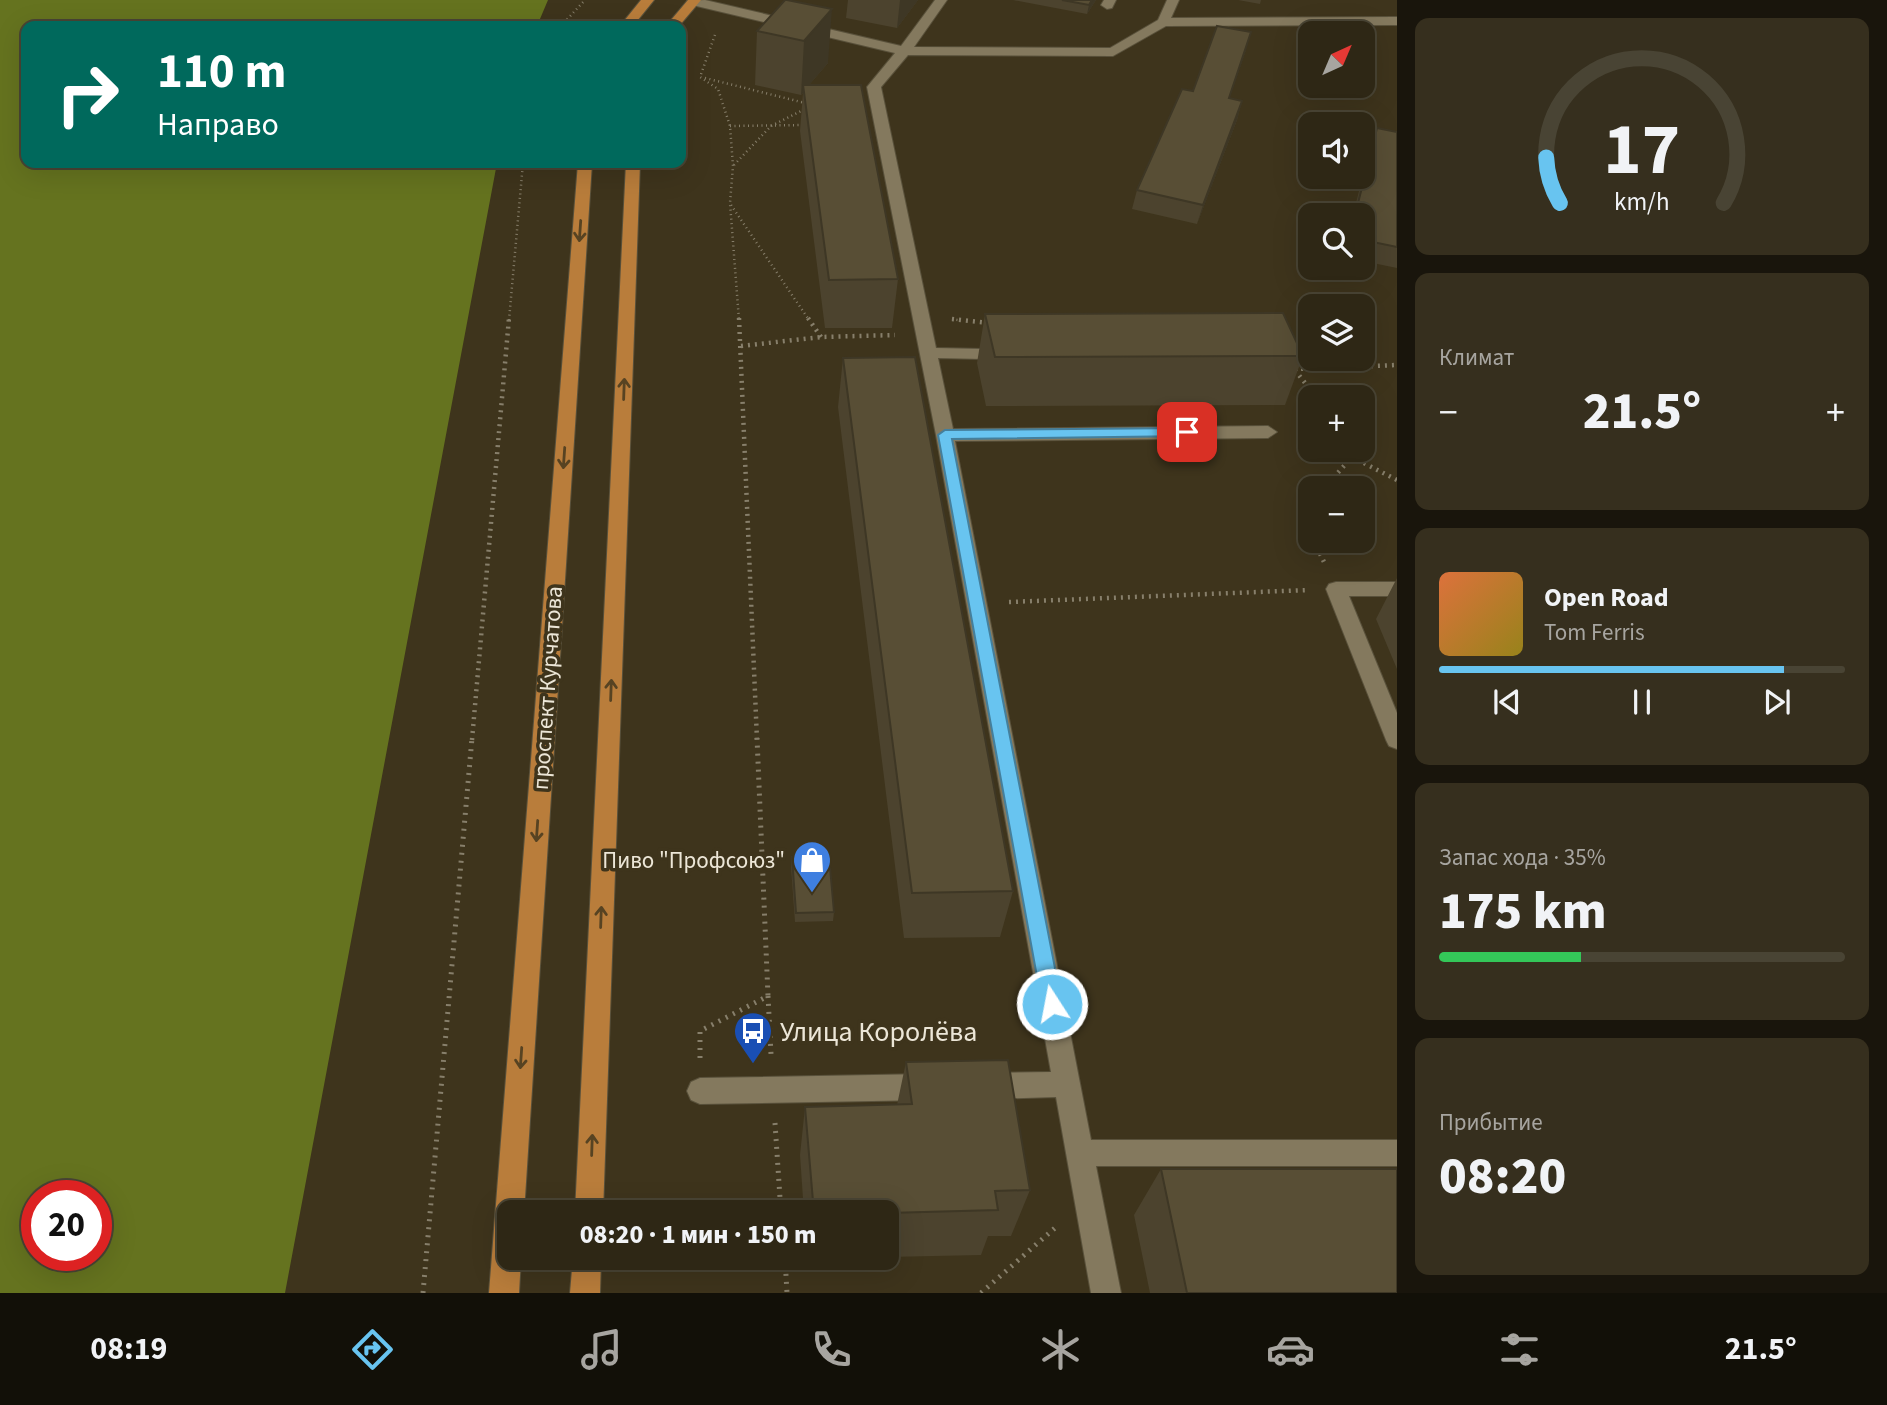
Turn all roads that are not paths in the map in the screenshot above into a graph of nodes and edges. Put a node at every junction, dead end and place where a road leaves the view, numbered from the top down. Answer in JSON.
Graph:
{"nodes":[{"id":1,"x":648,"y":0,"type":"edge"},
{"id":2,"x":941,"y":0,"type":"edge"},
{"id":3,"x":1173,"y":0,"type":"edge"},
{"id":4,"x":694,"y":1,"type":"edge"},
{"id":5,"x":630,"y":21,"type":"edge"},
{"id":6,"x":676,"y":21,"type":"edge"},
{"id":7,"x":1397,"y":21,"type":"edge"},
{"id":8,"x":1163,"y":22,"type":"junction"},
{"id":9,"x":904,"y":51,"type":"junction"},
{"id":10,"x":585,"y":168,"type":"edge"},
{"id":11,"x":633,"y":168,"type":"edge"},
{"id":12,"x":926,"y":344,"type":"junction"},
{"id":13,"x":983,"y":354,"type":"dead end"},
{"id":14,"x":1268,"y":432,"type":"dead end"},
{"id":15,"x":945,"y":435,"type":"junction"},
{"id":16,"x":1397,"y":589,"type":"edge"},
{"id":17,"x":1397,"y":740,"type":"edge"},
{"id":18,"x":1067,"y":1084,"type":"junction"},
{"id":19,"x":700,"y":1091,"type":"road end"},
{"id":20,"x":1080,"y":1153,"type":"junction"},
{"id":21,"x":1397,"y":1153,"type":"edge"},
{"id":22,"x":511,"y":1200,"type":"edge"},
{"id":23,"x":590,"y":1200,"type":"edge"},
{"id":24,"x":506,"y":1270,"type":"edge"},
{"id":25,"x":587,"y":1270,"type":"edge"},
{"id":26,"x":504,"y":1293,"type":"edge"},
{"id":27,"x":586,"y":1293,"type":"edge"},
{"id":28,"x":1107,"y":1293,"type":"edge"}],
"edges":[{"from":1,"to":5,"type":"main road"},
{"from":2,"to":9,"type":"lane"},
{"from":3,"to":8,"type":"lane"},
{"from":4,"to":6,"type":"main road"},
{"from":4,"to":9,"type":"lane"},
{"from":7,"to":8,"type":"lane"},
{"from":8,"to":9,"type":"lane"},
{"from":9,"to":12,"type":"lane"},
{"from":10,"to":22,"type":"main road","name":"проспект Курчатова","one_way":true},
{"from":23,"to":11,"type":"main road","one_way":true},
{"from":12,"to":13,"type":"lane"},
{"from":12,"to":15,"type":"lane"},
{"from":14,"to":15,"type":"lane"},
{"from":15,"to":18,"type":"lane"},
{"from":16,"to":17,"type":"lane"},
{"from":18,"to":19,"type":"lane"},
{"from":18,"to":20,"type":"lane"},
{"from":20,"to":21,"type":"lane"},
{"from":20,"to":28,"type":"lane"},
{"from":24,"to":26,"type":"main road"},
{"from":25,"to":27,"type":"main road"}]}
